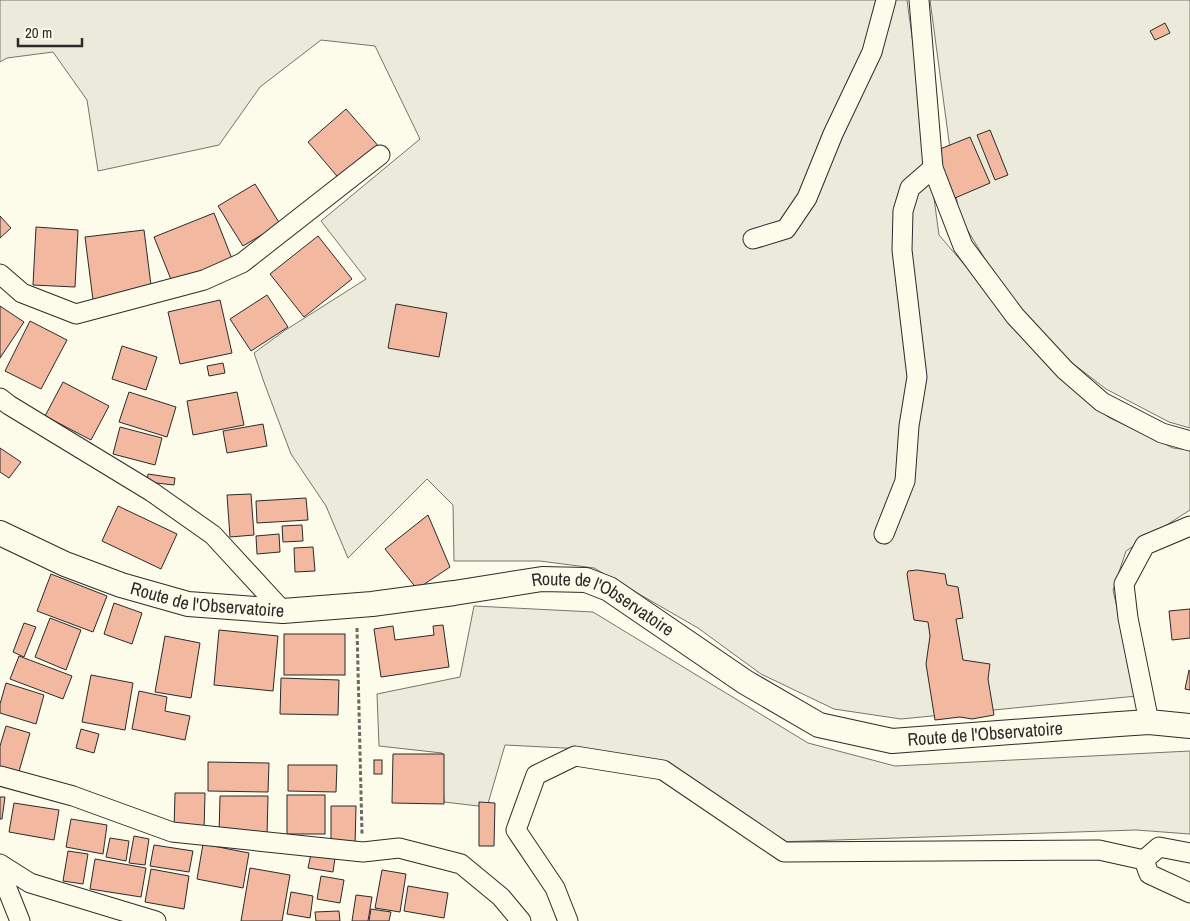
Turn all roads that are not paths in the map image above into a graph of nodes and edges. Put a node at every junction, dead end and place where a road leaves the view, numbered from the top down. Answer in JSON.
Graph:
{"nodes":[{"id":1,"x":886,"y":0,"type":"edge"},
{"id":2,"x":919,"y":0,"type":"edge"},
{"id":3,"x":380,"y":156,"type":"dead end"},
{"id":4,"x":932,"y":168,"type":"junction"},
{"id":5,"x":753,"y":239,"type":"dead end"},
{"id":6,"x":0,"y":274,"type":"edge"},
{"id":7,"x":0,"y":398,"type":"edge"},
{"id":8,"x":1190,"y":441,"type":"edge"},
{"id":9,"x":1190,"y":526,"type":"edge"},
{"id":10,"x":0,"y":533,"type":"edge"},
{"id":11,"x":884,"y":534,"type":"dead end"},
{"id":12,"x":283,"y":611,"type":"junction"},
{"id":13,"x":1149,"y":722,"type":"junction"},
{"id":14,"x":1190,"y":726,"type":"edge"},
{"id":15,"x":0,"y":776,"type":"edge"},
{"id":16,"x":1190,"y":853,"type":"edge"},
{"id":17,"x":1144,"y":860,"type":"junction"},
{"id":18,"x":0,"y":864,"type":"edge"},
{"id":19,"x":0,"y":872,"type":"edge"},
{"id":20,"x":1190,"y":893,"type":"edge"},
{"id":21,"x":20,"y":921,"type":"edge"},
{"id":22,"x":156,"y":921,"type":"edge"},
{"id":23,"x":522,"y":921,"type":"edge"},
{"id":24,"x":568,"y":921,"type":"edge"}],
"edges":[{"from":1,"to":5,"type":"street"},
{"from":2,"to":4,"type":"street"},
{"from":3,"to":6,"type":"street"},
{"from":4,"to":8,"type":"street"},
{"from":4,"to":11,"type":"street"},
{"from":7,"to":12,"type":"street"},
{"from":9,"to":13,"type":"street"},
{"from":10,"to":12,"type":"street","name":"Route de l'Observatoire"},
{"from":12,"to":13,"type":"street","name":"Route de l'Observatoire"},
{"from":13,"to":14,"type":"street","name":"Route de l'Observatoire"},
{"from":15,"to":23,"type":"street"},
{"from":16,"to":17,"type":"street"},
{"from":17,"to":20,"type":"street"},
{"from":17,"to":24,"type":"street"},
{"from":18,"to":22,"type":"street"},
{"from":19,"to":21,"type":"street"}]}
